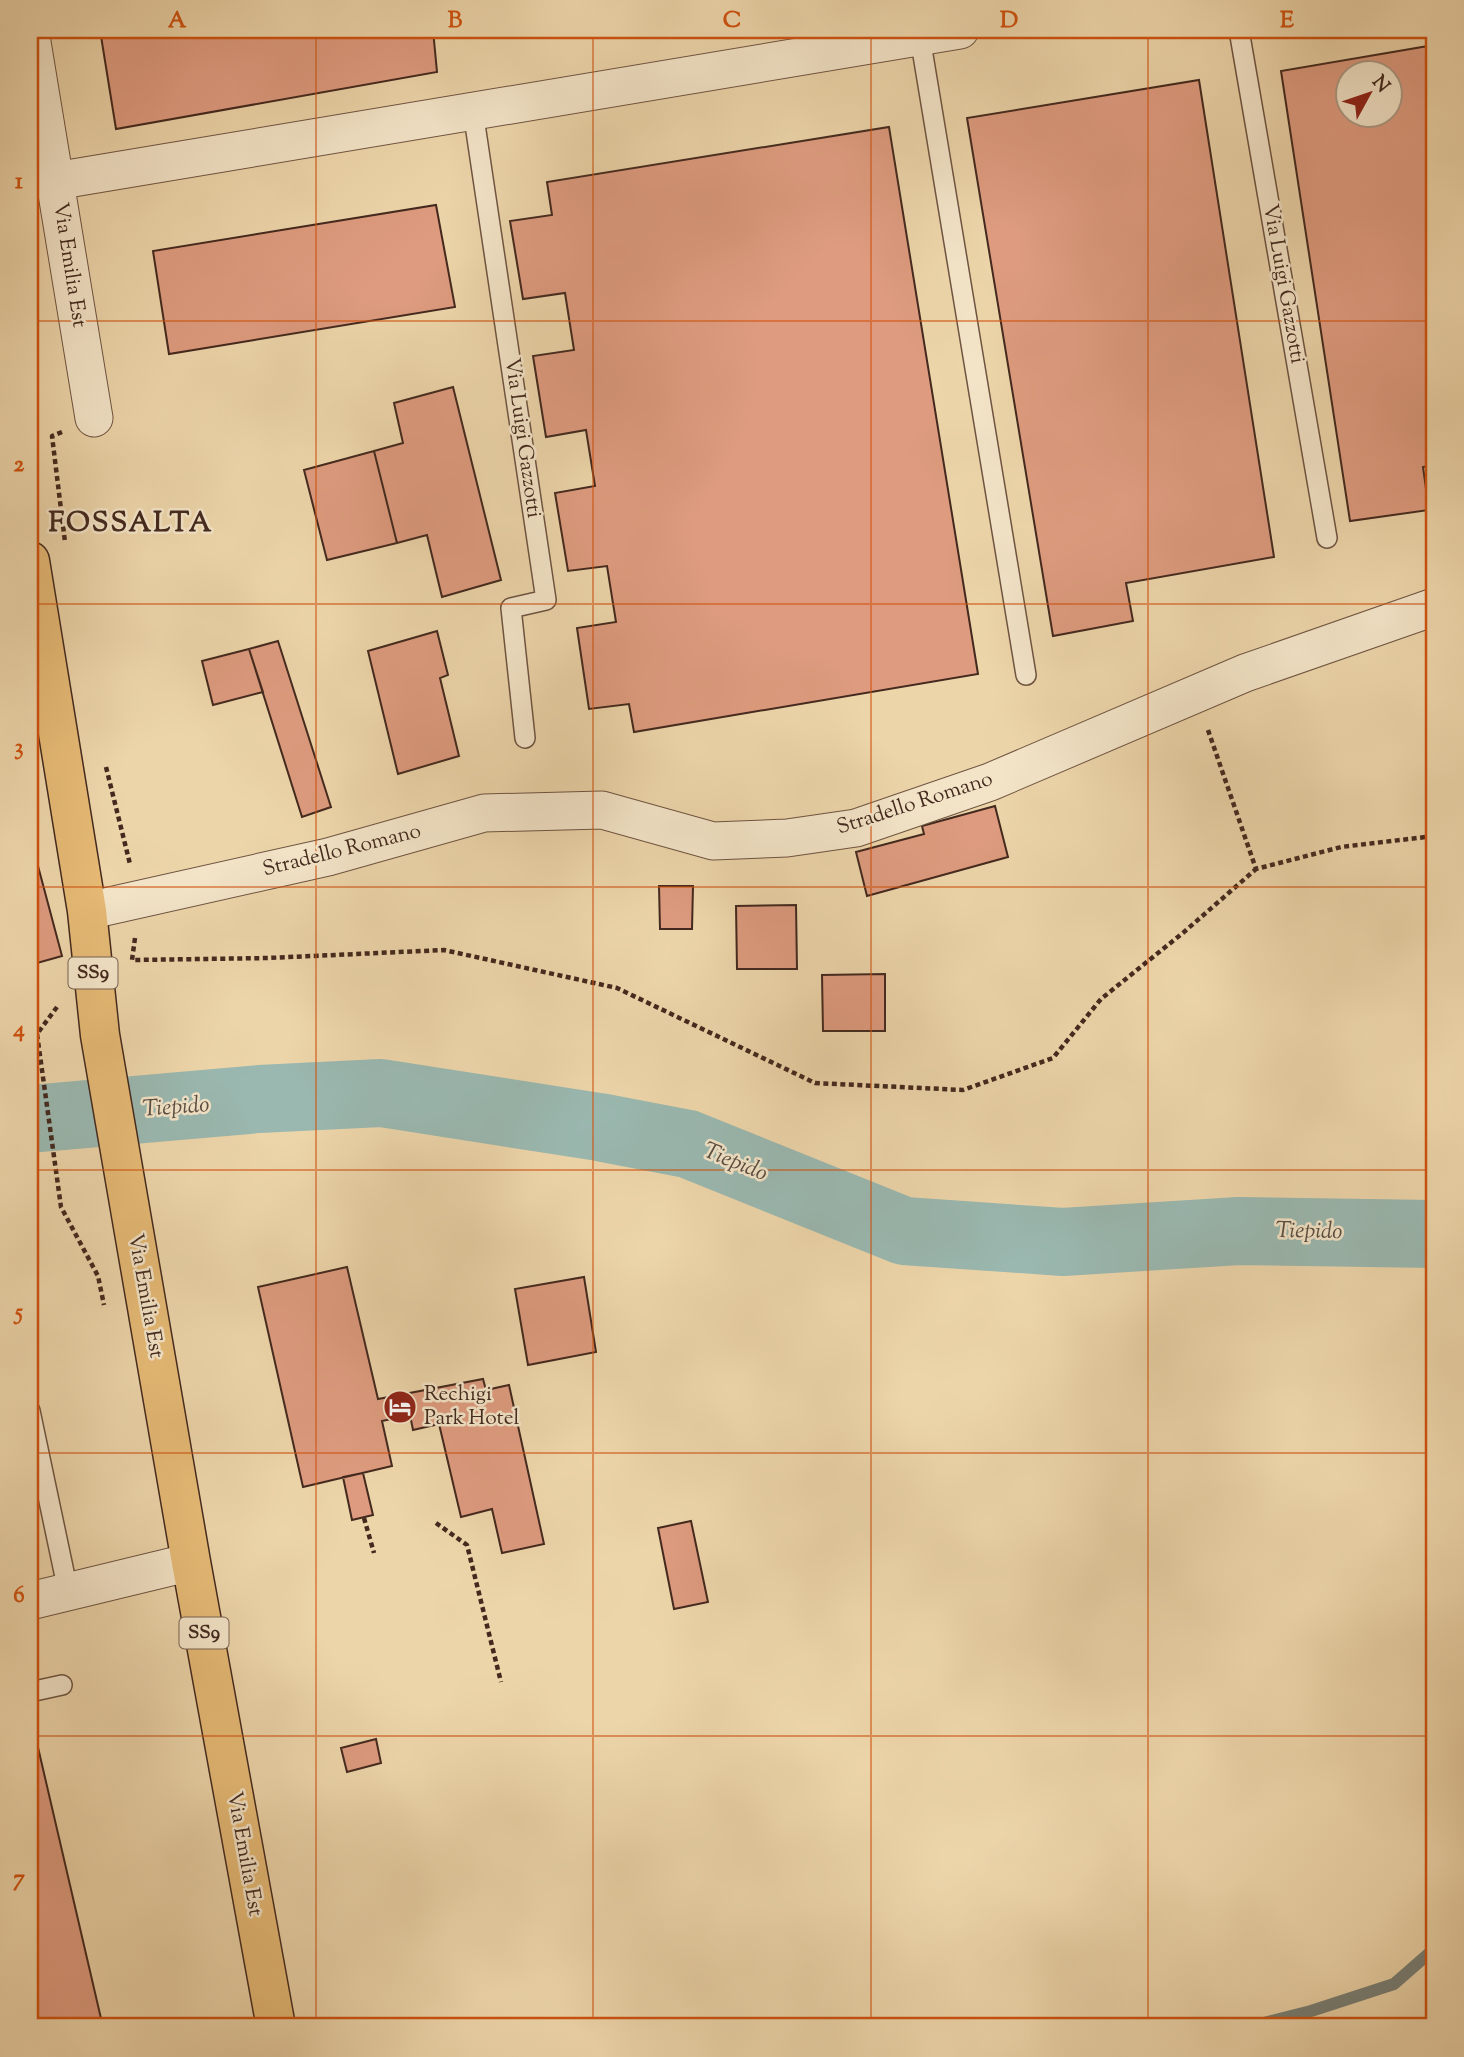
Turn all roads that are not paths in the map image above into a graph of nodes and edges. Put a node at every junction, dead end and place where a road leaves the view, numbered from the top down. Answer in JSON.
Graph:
{"nodes":[{"id":1,"x":30,"y":30,"type":"edge"},
{"id":2,"x":960,"y":30,"type":"edge"},
{"id":3,"x":1239,"y":30,"type":"edge"},
{"id":4,"x":920,"y":37,"type":"junction"},
{"id":5,"x":473,"y":111,"type":"junction"},
{"id":6,"x":55,"y":181,"type":"junction"},
{"id":7,"x":94,"y":418,"type":"road end"},
{"id":8,"x":1328,"y":538,"type":"dead end"},
{"id":9,"x":30,"y":561,"type":"edge"},
{"id":10,"x":1434,"y":607,"type":"edge"},
{"id":11,"x":1026,"y":675,"type":"dead end"},
{"id":12,"x":525,"y":738,"type":"dead end"},
{"id":13,"x":87,"y":911,"type":"junction"},
{"id":14,"x":30,"y":1411,"type":"edge"},
{"id":15,"x":191,"y":1562,"type":"junction"},
{"id":16,"x":68,"y":1591,"type":"junction"},
{"id":17,"x":30,"y":1601,"type":"edge"},
{"id":18,"x":62,"y":1685,"type":"dead end"},
{"id":19,"x":30,"y":1692,"type":"edge"},
{"id":20,"x":276,"y":2027,"type":"edge"}],
"edges":[{"from":1,"to":6,"type":"street","name":"Via Emilia Est"},
{"from":2,"to":4,"type":"street"},
{"from":3,"to":8,"type":"lane","name":"Via Luigi Gazzotti"},
{"from":4,"to":5,"type":"street"},
{"from":4,"to":11,"type":"lane"},
{"from":5,"to":6,"type":"street"},
{"from":5,"to":12,"type":"lane","name":"Via Luigi Gazzotti"},
{"from":6,"to":7,"type":"street","name":"Via Emilia Est"},
{"from":9,"to":13,"type":"main road","name":"Via Emilia Est","number":"SS9"},
{"from":10,"to":13,"type":"street","name":"Stradello Romano"},
{"from":13,"to":15,"type":"main road","name":"Via Emilia Est","number":"SS9"},
{"from":14,"to":16,"type":"lane"},
{"from":15,"to":16,"type":"street"},
{"from":15,"to":20,"type":"main road","name":"Via Emilia Est","number":"SS9"},
{"from":16,"to":17,"type":"street"},
{"from":18,"to":19,"type":"lane"}]}
